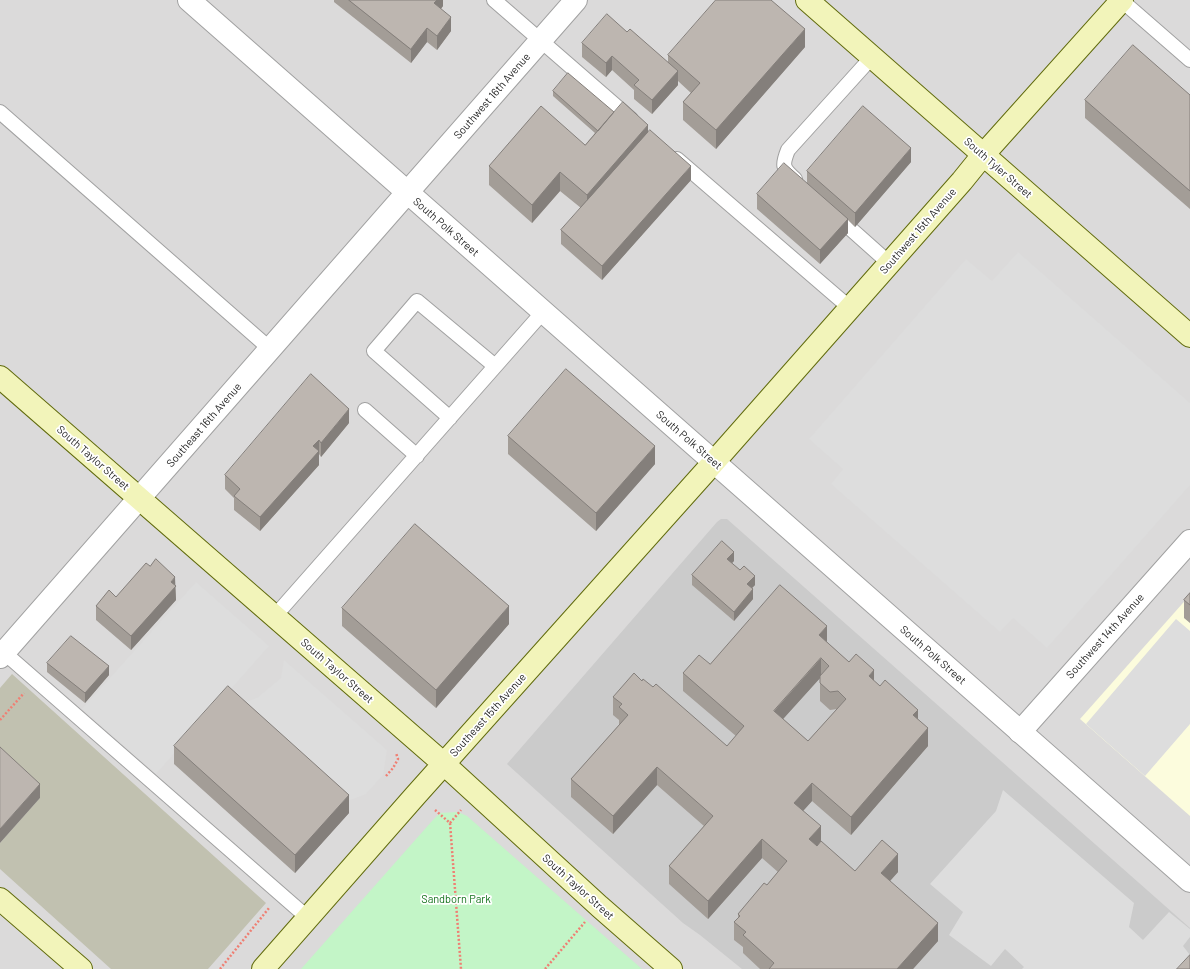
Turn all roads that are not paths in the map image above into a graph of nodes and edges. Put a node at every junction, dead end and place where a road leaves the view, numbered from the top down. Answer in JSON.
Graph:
{"nodes":[{"id":1,"x":189,"y":0,"type":"edge"},
{"id":2,"x":494,"y":0,"type":"edge"},
{"id":3,"x":576,"y":0,"type":"edge"},
{"id":4,"x":807,"y":0,"type":"edge"},
{"id":5,"x":1121,"y":0,"type":"edge"},
{"id":6,"x":540,"y":41,"type":"junction"},
{"id":7,"x":872,"y":57,"type":"junction"},
{"id":8,"x":1190,"y":60,"type":"edge"},
{"id":9,"x":0,"y":112,"type":"edge"},
{"id":10,"x":640,"y":127,"type":"edge"},
{"id":11,"x":670,"y":153,"type":"edge"},
{"id":12,"x":983,"y":155,"type":"junction"},
{"id":13,"x":802,"y":186,"type":"edge"},
{"id":14,"x":408,"y":193,"type":"junction"},
{"id":15,"x":825,"y":206,"type":"edge"},
{"id":16,"x":889,"y":263,"type":"junction"},
{"id":17,"x":850,"y":308,"type":"junction"},
{"id":18,"x":543,"y":312,"type":"junction"},
{"id":19,"x":1190,"y":336,"type":"edge"},
{"id":20,"x":269,"y":348,"type":"junction"},
{"id":21,"x":495,"y":366,"type":"junction"},
{"id":22,"x":0,"y":377,"type":"edge"},
{"id":23,"x":365,"y":410,"type":"dead end"},
{"id":24,"x":450,"y":418,"type":"junction"},
{"id":25,"x":417,"y":456,"type":"junction"},
{"id":26,"x":714,"y":462,"type":"junction"},
{"id":27,"x":140,"y":499,"type":"junction"},
{"id":28,"x":1190,"y":541,"type":"edge"},
{"id":29,"x":274,"y":617,"type":"junction"},
{"id":30,"x":1,"y":653,"type":"edge"},
{"id":31,"x":1020,"y":732,"type":"junction"},
{"id":32,"x":444,"y":764,"type":"junction"},
{"id":33,"x":1190,"y":881,"type":"edge"},
{"id":34,"x":0,"y":899,"type":"edge"},
{"id":35,"x":308,"y":918,"type":"junction"},
{"id":36,"x":81,"y":969,"type":"edge"},
{"id":37,"x":263,"y":969,"type":"edge"},
{"id":38,"x":671,"y":969,"type":"edge"}],
"edges":[{"from":1,"to":14,"type":"street","name":"South Polk Street"},
{"from":2,"to":6,"type":"lane"},
{"from":3,"to":6,"type":"street","name":"Southwest 16th Avenue"},
{"from":4,"to":7,"type":"main road","name":"South Tyler Street"},
{"from":5,"to":8,"type":"lane"},
{"from":5,"to":12,"type":"main road","name":"Southwest 15th Avenue"},
{"from":6,"to":10,"type":"lane"},
{"from":6,"to":14,"type":"street","name":"Southwest 16th Avenue"},
{"from":7,"to":12,"type":"main road","name":"South Tyler Street"},
{"from":7,"to":13,"type":"lane"},
{"from":9,"to":20,"type":"lane"},
{"from":11,"to":17,"type":"lane"},
{"from":12,"to":16,"type":"main road","name":"Southwest 15th Avenue"},
{"from":12,"to":19,"type":"main road","name":"South Tyler Street"},
{"from":14,"to":18,"type":"street","name":"South Polk Street"},
{"from":14,"to":20,"type":"street","name":"Southeast 16th Avenue"},
{"from":15,"to":16,"type":"lane"},
{"from":16,"to":17,"type":"main road","name":"Southwest 15th Avenue"},
{"from":17,"to":26,"type":"main road","name":"Southwest 15th Avenue"},
{"from":18,"to":21,"type":"lane"},
{"from":18,"to":26,"type":"street","name":"South Polk Street"},
{"from":20,"to":27,"type":"street","name":"Southeast 16th Avenue"},
{"from":21,"to":24,"type":"lane"},
{"from":21,"to":24,"type":"lane"},
{"from":22,"to":27,"type":"main road","name":"South Taylor Street"},
{"from":23,"to":25,"type":"lane"},
{"from":24,"to":25,"type":"lane"},
{"from":25,"to":29,"type":"lane"},
{"from":26,"to":31,"type":"street","name":"South Polk Street"},
{"from":26,"to":32,"type":"main road","name":"Southeast 15th Avenue"},
{"from":27,"to":29,"type":"main road","name":"South Taylor Street"},
{"from":27,"to":30,"type":"street","name":"Southeast 16th Avenue"},
{"from":28,"to":31,"type":"street","name":"Southwest 14th Avenue"},
{"from":29,"to":32,"type":"main road","name":"South Taylor Street"},
{"from":30,"to":35,"type":"lane"},
{"from":31,"to":33,"type":"street","name":"South Polk Street"},
{"from":32,"to":35,"type":"main road","name":"Southeast 15th Avenue"},
{"from":32,"to":38,"type":"main road","name":"South Taylor Street"},
{"from":34,"to":36,"type":"main road"},
{"from":35,"to":37,"type":"main road","name":"Southeast 15th Avenue"}]}
